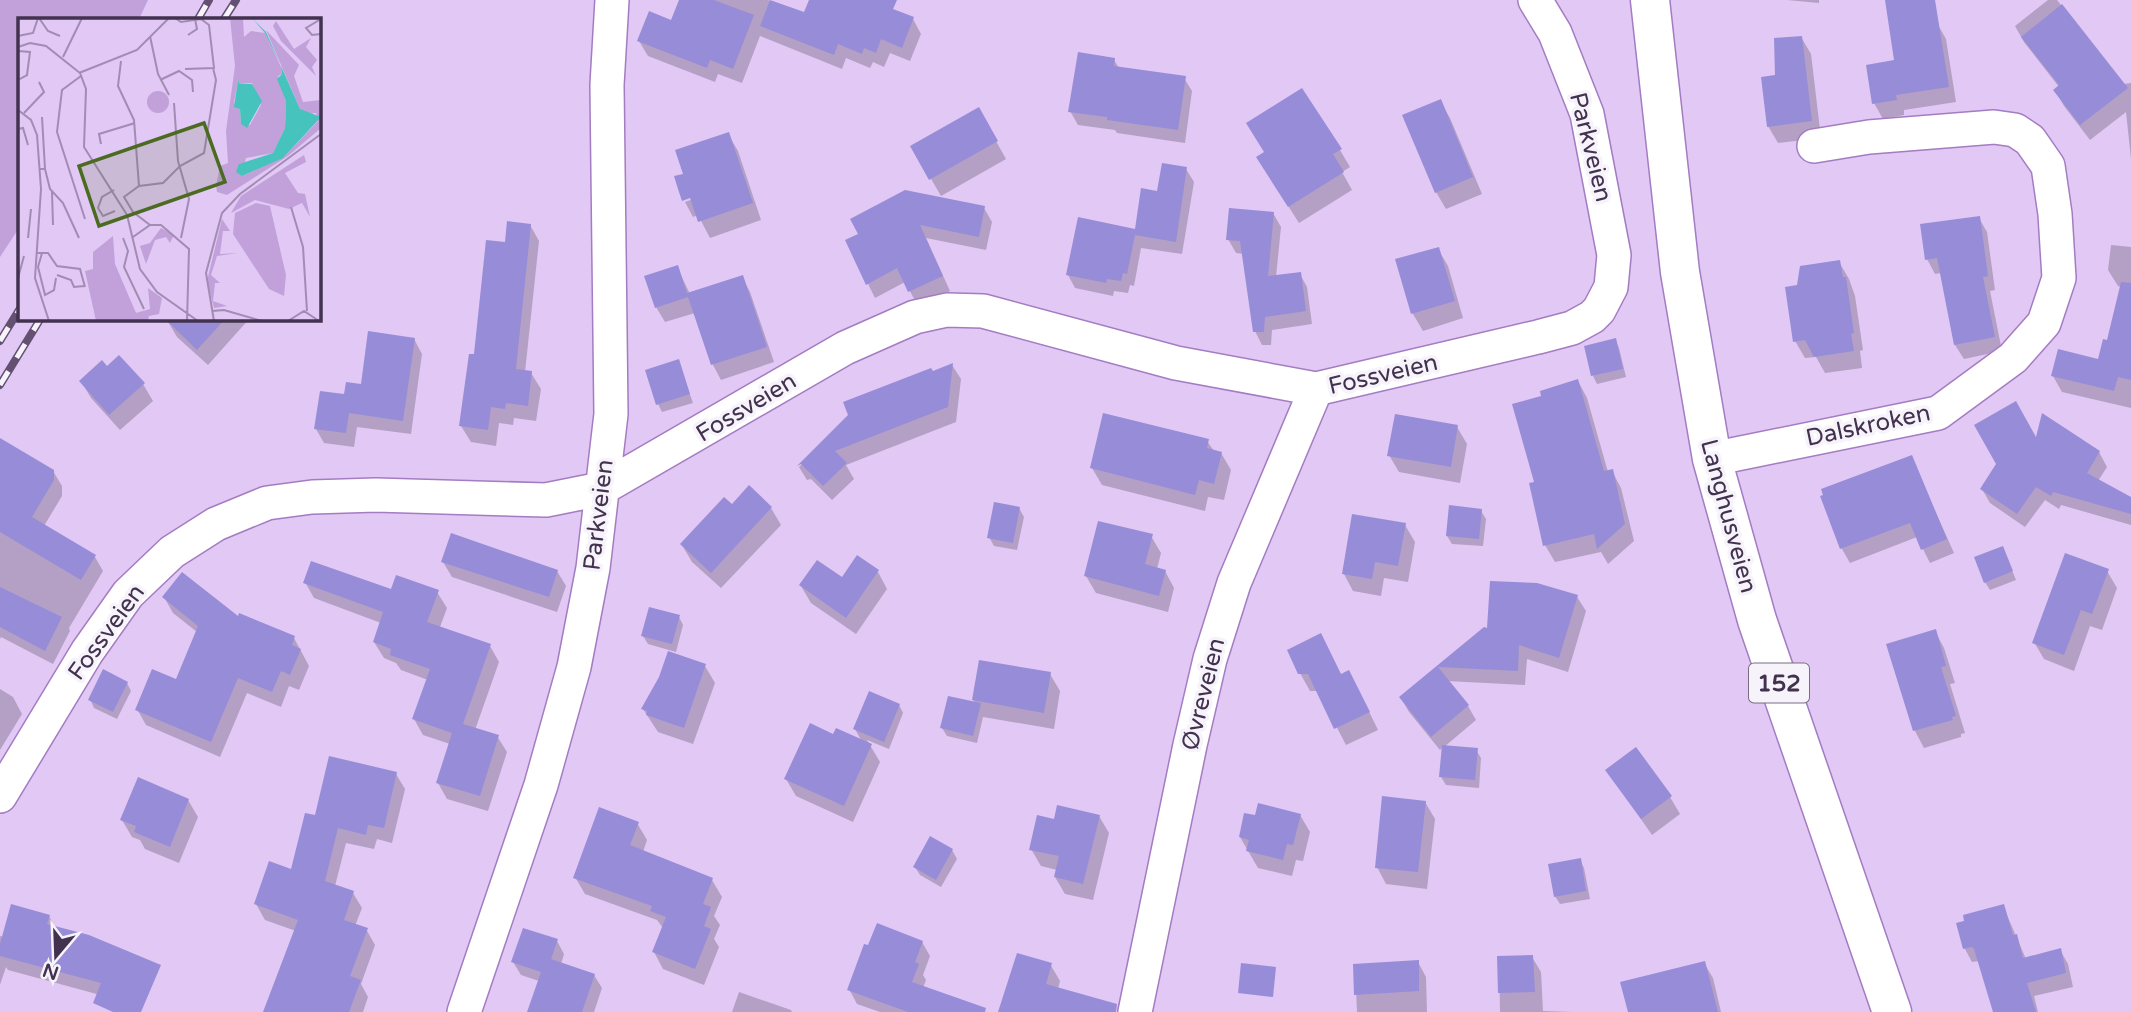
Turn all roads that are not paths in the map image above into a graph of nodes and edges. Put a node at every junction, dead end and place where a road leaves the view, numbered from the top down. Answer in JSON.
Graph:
{"nodes":[{"id":1,"x":612,"y":0,"type":"edge"},
{"id":2,"x":1535,"y":0,"type":"edge"},
{"id":3,"x":1650,"y":0,"type":"edge"},
{"id":4,"x":1814,"y":146,"type":"dead end"},
{"id":5,"x":1605,"y":302,"type":"joint"},
{"id":6,"x":1316,"y":389,"type":"junction"},
{"id":7,"x":1712,"y":459,"type":"junction"},
{"id":8,"x":601,"y":489,"type":"junction"},
{"id":9,"x":0,"y":796,"type":"edge"},
{"id":10,"x":464,"y":1012,"type":"edge"},
{"id":11,"x":1135,"y":1012,"type":"edge"},
{"id":12,"x":1892,"y":1012,"type":"edge"}],
"edges":[{"from":1,"to":8,"type":"street","name":"Parkveien"},
{"from":2,"to":5,"type":"street","name":"Parkveien"},
{"from":3,"to":7,"type":"main road","name":"Langhusveien","number":"152"},
{"from":4,"to":7,"type":"street","name":"Dalskroken"},
{"from":5,"to":6,"type":"street","name":"Fossveien"},
{"from":6,"to":8,"type":"street","name":"Fossveien"},
{"from":6,"to":11,"type":"street","name":"Øvreveien"},
{"from":7,"to":12,"type":"main road","name":"Langhusveien","number":"152"},
{"from":8,"to":9,"type":"street","name":"Fossveien"},
{"from":8,"to":10,"type":"street","name":"Parkveien"}]}
